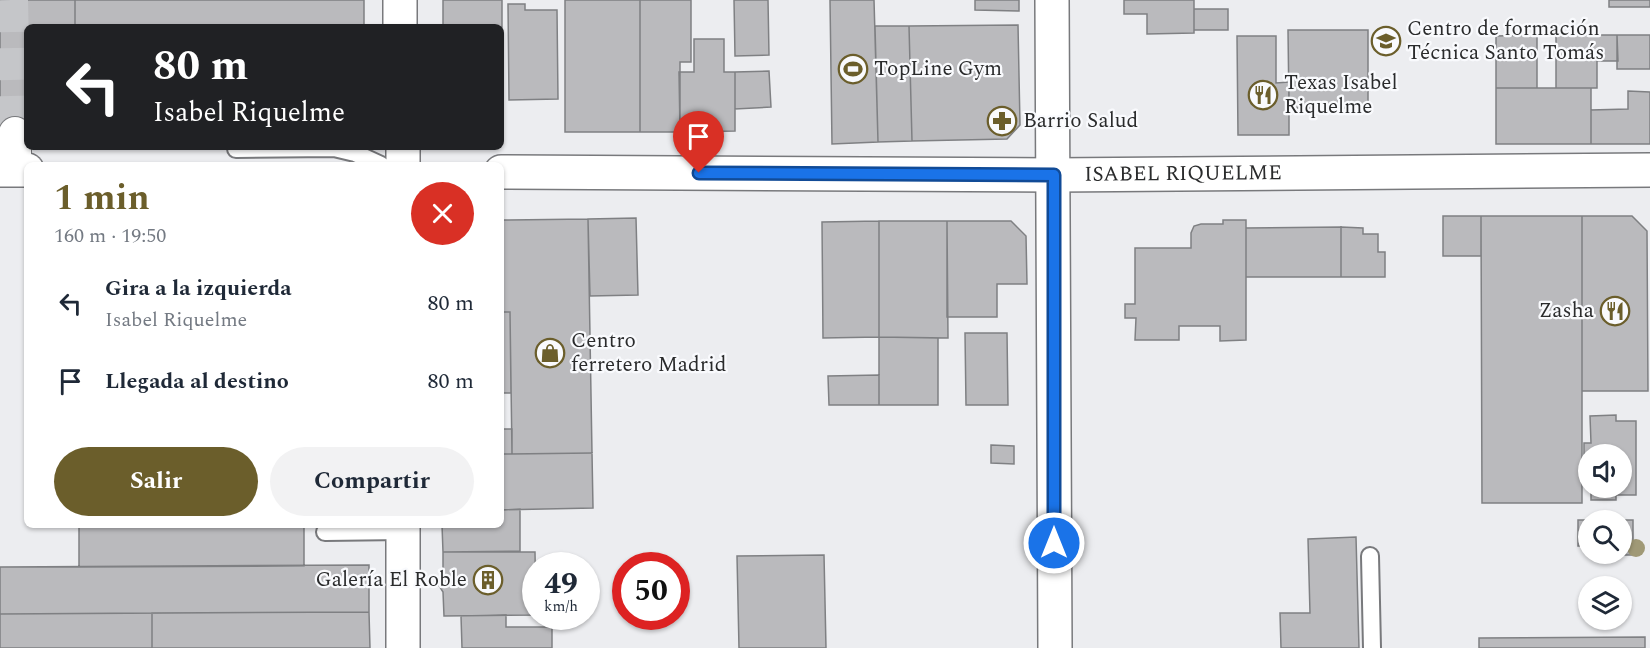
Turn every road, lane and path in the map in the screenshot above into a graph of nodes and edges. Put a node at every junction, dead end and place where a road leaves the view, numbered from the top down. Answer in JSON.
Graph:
{"nodes":[{"id":1,"x":400,"y":0,"type":"edge"},
{"id":2,"x":1052,"y":0,"type":"edge"},
{"id":3,"x":400,"y":24,"type":"edge"},
{"id":4,"x":15,"y":133,"type":"tunnel mouth"},
{"id":5,"x":342,"y":150,"type":"edge"},
{"id":6,"x":374,"y":162,"type":"edge"},
{"id":7,"x":14,"y":170,"type":"edge"},
{"id":8,"x":1650,"y":170,"type":"edge"},
{"id":9,"x":504,"y":172,"type":"edge"},
{"id":10,"x":1054,"y":175,"type":"junction"},
{"id":11,"x":403,"y":528,"type":"edge"},
{"id":12,"x":325,"y":532,"type":"dead end"},
{"id":13,"x":1370,"y":556,"type":"dead end"},
{"id":14,"x":403,"y":648,"type":"edge"},
{"id":15,"x":1055,"y":648,"type":"edge"},
{"id":16,"x":1372,"y":648,"type":"edge"}],
"edges":[{"from":1,"to":3,"type":"street"},
{"from":2,"to":10,"type":"street"},
{"from":4,"to":7,"type":"street"},
{"from":5,"to":6,"type":"lane"},
{"from":8,"to":10,"type":"street","name":"ISABEL RIQUELME"},
{"from":9,"to":10,"type":"street","name":"ISABEL RIQUELME"},
{"from":10,"to":15,"type":"street"},
{"from":11,"to":12,"type":"lane"},
{"from":11,"to":14,"type":"street"},
{"from":13,"to":16,"type":"lane"}]}
